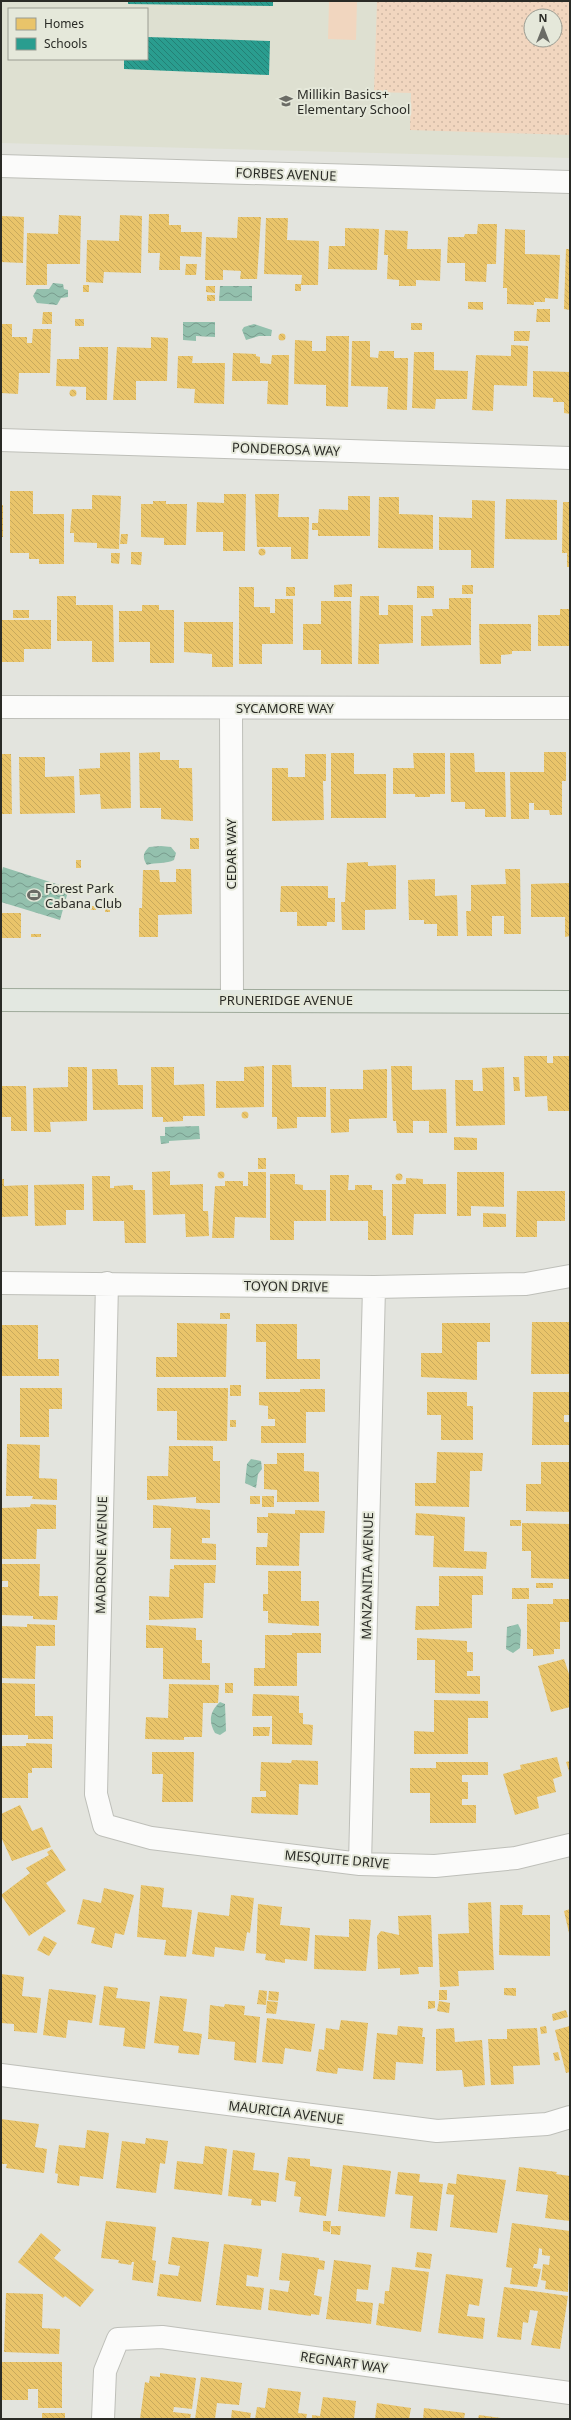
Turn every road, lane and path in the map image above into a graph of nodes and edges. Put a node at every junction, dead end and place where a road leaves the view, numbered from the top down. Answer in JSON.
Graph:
{"nodes":[{"id":1,"x":1,"y":166,"type":"edge"},
{"id":2,"x":570,"y":182,"type":"edge"},
{"id":3,"x":1,"y":440,"type":"edge"},
{"id":4,"x":570,"y":458,"type":"edge"},
{"id":5,"x":1,"y":707,"type":"edge"},
{"id":6,"x":231,"y":708,"type":"junction"},
{"id":7,"x":570,"y":708,"type":"edge"},
{"id":8,"x":1,"y":1000,"type":"edge"},
{"id":9,"x":232,"y":1000,"type":"junction"},
{"id":10,"x":570,"y":1002,"type":"edge"},
{"id":11,"x":570,"y":1276,"type":"edge"},
{"id":12,"x":1,"y":1283,"type":"edge"},
{"id":13,"x":107,"y":1283,"type":"junction"},
{"id":14,"x":374,"y":1287,"type":"junction"},
{"id":15,"x":104,"y":1824,"type":"joint"},
{"id":16,"x":570,"y":1845,"type":"edge"},
{"id":17,"x":360,"y":1864,"type":"junction"},
{"id":18,"x":1,"y":2075,"type":"edge"},
{"id":19,"x":570,"y":2117,"type":"edge"},
{"id":20,"x":570,"y":2393,"type":"edge"},
{"id":21,"x":103,"y":2419,"type":"edge"}],
"edges":[{"from":1,"to":2,"type":"street","name":"FORBES AVENUE"},
{"from":3,"to":4,"type":"street","name":"PONDEROSA WAY"},
{"from":5,"to":6,"type":"street","name":"SYCAMORE WAY"},
{"from":6,"to":7,"type":"street","name":"SYCAMORE WAY"},
{"from":6,"to":9,"type":"street","name":"CEDAR WAY"},
{"from":8,"to":9,"type":"main road","name":"PRUNERIDGE AVENUE"},
{"from":9,"to":10,"type":"main road","name":"PRUNERIDGE AVENUE"},
{"from":11,"to":14,"type":"street","name":"TOYON DRIVE"},
{"from":12,"to":13,"type":"street","name":"TOYON DRIVE"},
{"from":13,"to":14,"type":"street","name":"TOYON DRIVE"},
{"from":13,"to":15,"type":"street","name":"MADRONE AVENUE"},
{"from":14,"to":17,"type":"street","name":"MANZANITA AVENUE"},
{"from":15,"to":17,"type":"street","name":"MESQUITE DRIVE"},
{"from":16,"to":17,"type":"street","name":"MESQUITE DRIVE"},
{"from":18,"to":19,"type":"street","name":"MAURICIA AVENUE"},
{"from":20,"to":21,"type":"street","name":"REGNART WAY"}]}
